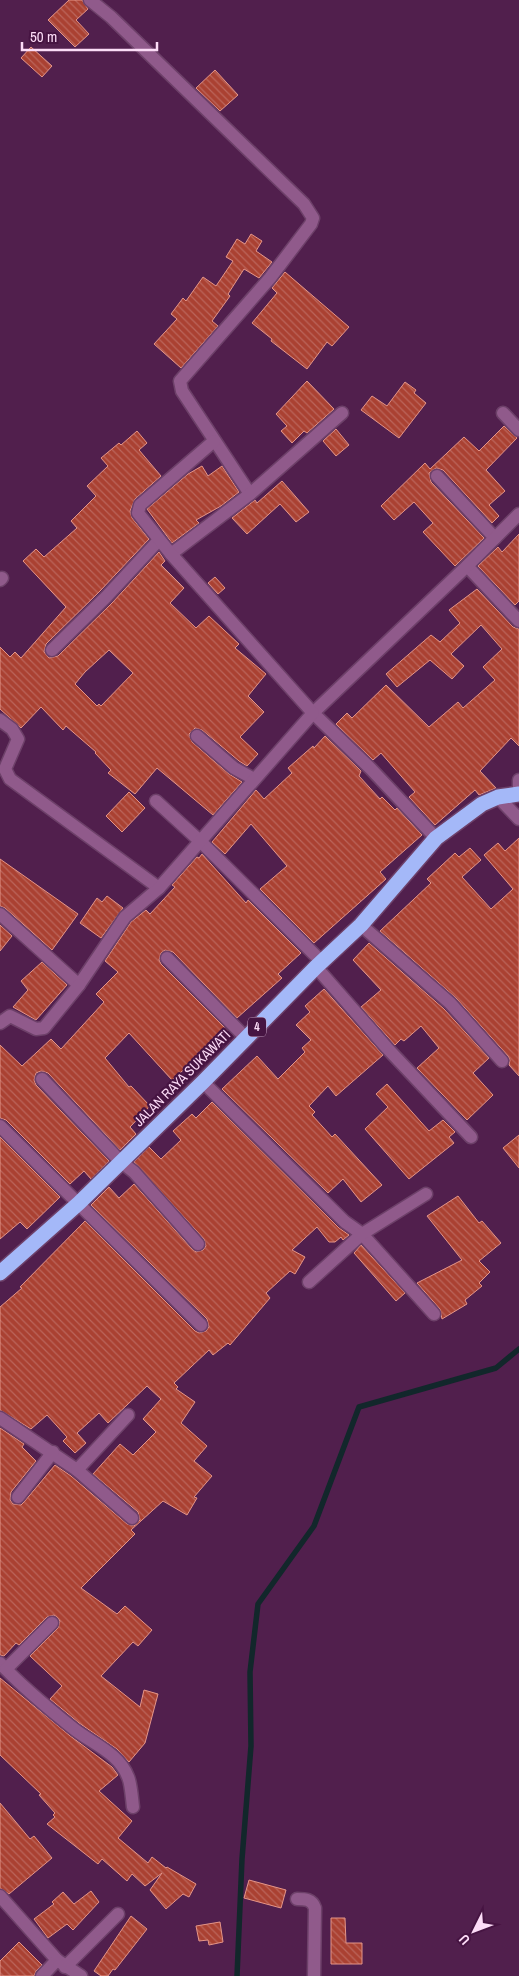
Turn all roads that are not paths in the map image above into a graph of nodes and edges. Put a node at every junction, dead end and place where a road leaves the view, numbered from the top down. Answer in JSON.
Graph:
{"nodes":[{"id":1,"x":90,"y":0,"type":"edge"},
{"id":2,"x":342,"y":413,"type":"dead end"},
{"id":3,"x":503,"y":413,"type":"dead end"},
{"id":4,"x":519,"y":430,"type":"edge"},
{"id":5,"x":214,"y":441,"type":"junction"},
{"id":6,"x":437,"y":476,"type":"dead end"},
{"id":7,"x":250,"y":494,"type":"junction"},
{"id":8,"x":519,"y":514,"type":"edge"},
{"id":9,"x":495,"y":538,"type":"junction"},
{"id":10,"x":159,"y":540,"type":"junction"},
{"id":11,"x":171,"y":554,"type":"junction"},
{"id":12,"x":467,"y":566,"type":"junction"},
{"id":13,"x":519,"y":621,"type":"edge"},
{"id":14,"x":52,"y":650,"type":"dead end"},
{"id":15,"x":313,"y":713,"type":"junction"},
{"id":16,"x":0,"y":720,"type":"edge"},
{"id":17,"x":197,"y":736,"type":"dead end"},
{"id":18,"x":254,"y":779,"type":"junction"},
{"id":19,"x":519,"y":780,"type":"edge"},
{"id":20,"x":519,"y":790,"type":"edge"},
{"id":21,"x":519,"y":794,"type":"edge"},
{"id":22,"x":498,"y":797,"type":"junction"},
{"id":23,"x":156,"y":801,"type":"dead end"},
{"id":24,"x":519,"y":820,"type":"edge"},
{"id":25,"x":436,"y":838,"type":"junction"},
{"id":26,"x":200,"y":842,"type":"junction"},
{"id":27,"x":159,"y":888,"type":"junction"},
{"id":28,"x":0,"y":914,"type":"edge"},
{"id":29,"x":361,"y":925,"type":"junction"},
{"id":30,"x":167,"y":958,"type":"dead end"},
{"id":31,"x":319,"y":965,"type":"junction"},
{"id":32,"x":79,"y":985,"type":"junction"},
{"id":33,"x":0,"y":1023,"type":"edge"},
{"id":34,"x":246,"y":1038,"type":"junction"},
{"id":35,"x":502,"y":1061,"type":"dead end"},
{"id":36,"x":42,"y":1079,"type":"dead end"},
{"id":37,"x":203,"y":1082,"type":"junction"},
{"id":38,"x":0,"y":1126,"type":"edge"},
{"id":39,"x":471,"y":1137,"type":"dead end"},
{"id":40,"x":120,"y":1161,"type":"junction"},
{"id":41,"x":426,"y":1194,"type":"dead end"},
{"id":42,"x":79,"y":1203,"type":"junction"},
{"id":43,"x":360,"y":1233,"type":"junction"},
{"id":44,"x":198,"y":1244,"type":"dead end"},
{"id":45,"x":0,"y":1273,"type":"edge"},
{"id":46,"x":309,"y":1282,"type":"dead end"},
{"id":47,"x":434,"y":1314,"type":"dead end"},
{"id":48,"x":202,"y":1325,"type":"dead end"},
{"id":49,"x":128,"y":1415,"type":"dead end"},
{"id":50,"x":0,"y":1418,"type":"edge"},
{"id":51,"x":52,"y":1452,"type":"junction"},
{"id":52,"x":77,"y":1470,"type":"junction"},
{"id":53,"x":18,"y":1497,"type":"dead end"},
{"id":54,"x":132,"y":1518,"type":"dead end"},
{"id":55,"x":52,"y":1622,"type":"dead end"},
{"id":56,"x":3,"y":1666,"type":"edge"},
{"id":57,"x":133,"y":1807,"type":"dead end"},
{"id":58,"x":0,"y":1896,"type":"edge"},
{"id":59,"x":297,"y":1899,"type":"dead end"},
{"id":60,"x":118,"y":1914,"type":"dead end"},
{"id":61,"x":61,"y":1963,"type":"junction"},
{"id":62,"x":42,"y":1976,"type":"edge"},
{"id":63,"x":81,"y":1976,"type":"edge"},
{"id":64,"x":314,"y":1976,"type":"edge"}],
"edges":[{"from":1,"to":5,"type":"street"},
{"from":2,"to":7,"type":"street"},
{"from":3,"to":4,"type":"street"},
{"from":5,"to":7,"type":"street"},
{"from":5,"to":10,"type":"street"},
{"from":6,"to":9,"type":"street"},
{"from":7,"to":11,"type":"street"},
{"from":8,"to":9,"type":"street"},
{"from":9,"to":12,"type":"street"},
{"from":10,"to":11,"type":"street"},
{"from":10,"to":14,"type":"street"},
{"from":11,"to":15,"type":"street"},
{"from":12,"to":13,"type":"street"},
{"from":12,"to":15,"type":"street"},
{"from":15,"to":18,"type":"street"},
{"from":15,"to":25,"type":"street"},
{"from":16,"to":27,"type":"street"},
{"from":17,"to":18,"type":"street"},
{"from":18,"to":26,"type":"street"},
{"from":19,"to":20,"type":"street"},
{"from":21,"to":22,"type":"highway","name":"JALAN RAYA SUKAWATI","number":"4"},
{"from":22,"to":24,"type":"street"},
{"from":22,"to":25,"type":"highway","name":"JALAN RAYA SUKAWATI","number":"4"},
{"from":23,"to":26,"type":"street"},
{"from":25,"to":29,"type":"highway","name":"JALAN RAYA SUKAWATI","number":"4"},
{"from":26,"to":27,"type":"street"},
{"from":26,"to":31,"type":"street"},
{"from":27,"to":32,"type":"street"},
{"from":28,"to":32,"type":"street"},
{"from":29,"to":31,"type":"highway","name":"JALAN RAYA SUKAWATI","number":"4"},
{"from":29,"to":35,"type":"street"},
{"from":30,"to":34,"type":"street"},
{"from":31,"to":34,"type":"highway","name":"JALAN RAYA SUKAWATI","number":"4"},
{"from":31,"to":39,"type":"street"},
{"from":32,"to":33,"type":"street"},
{"from":34,"to":37,"type":"highway","name":"JALAN RAYA SUKAWATI","number":"4"},
{"from":36,"to":40,"type":"street"},
{"from":37,"to":40,"type":"highway","name":"JALAN RAYA SUKAWATI","number":"4"},
{"from":37,"to":43,"type":"street"},
{"from":38,"to":42,"type":"street"},
{"from":40,"to":42,"type":"highway","name":"JALAN RAYA SUKAWATI","number":"4"},
{"from":40,"to":44,"type":"street"},
{"from":41,"to":43,"type":"street"},
{"from":42,"to":45,"type":"highway","name":"JALAN RAYA SUKAWATI","number":"4"},
{"from":42,"to":48,"type":"street"},
{"from":43,"to":46,"type":"street"},
{"from":43,"to":47,"type":"street"},
{"from":49,"to":52,"type":"street"},
{"from":50,"to":51,"type":"street"},
{"from":51,"to":52,"type":"street"},
{"from":51,"to":53,"type":"street"},
{"from":52,"to":54,"type":"street"},
{"from":55,"to":56,"type":"street"},
{"from":56,"to":57,"type":"street"},
{"from":58,"to":61,"type":"street"},
{"from":59,"to":64,"type":"street"},
{"from":60,"to":61,"type":"street"},
{"from":61,"to":62,"type":"street"},
{"from":61,"to":63,"type":"street"}]}
